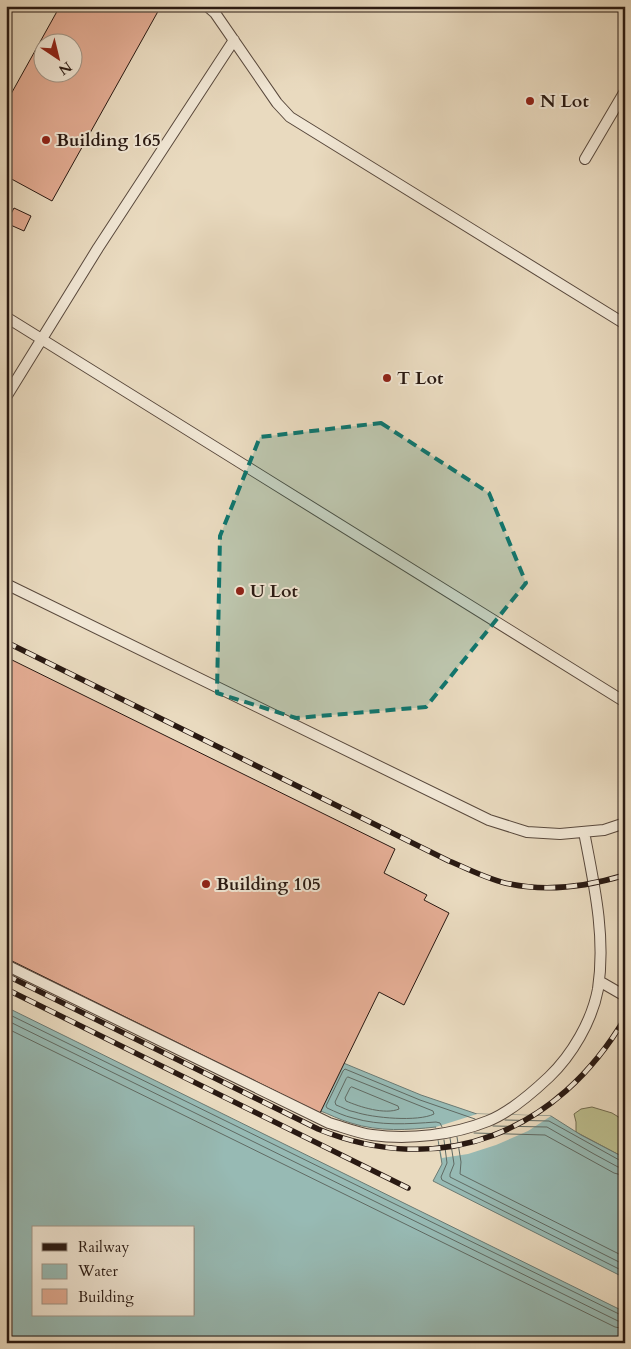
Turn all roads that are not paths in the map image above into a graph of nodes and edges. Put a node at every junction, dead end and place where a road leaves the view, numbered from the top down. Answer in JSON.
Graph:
{"nodes":[{"id":1,"x":207,"y":6,"type":"edge"},
{"id":2,"x":234,"y":40,"type":"junction"},
{"id":3,"x":625,"y":91,"type":"edge"},
{"id":4,"x":584,"y":159,"type":"dead end"},
{"id":5,"x":6,"y":317,"type":"edge"},
{"id":6,"x":625,"y":324,"type":"edge"},
{"id":7,"x":42,"y":339,"type":"junction"},
{"id":8,"x":6,"y":397,"type":"edge"},
{"id":9,"x":6,"y":584,"type":"edge"},
{"id":10,"x":625,"y":702,"type":"edge"},
{"id":11,"x":625,"y":823,"type":"edge"},
{"id":12,"x":584,"y":832,"type":"junction"},
{"id":13,"x":6,"y":965,"type":"edge"},
{"id":14,"x":599,"y":981,"type":"junction"},
{"id":15,"x":625,"y":996,"type":"edge"}],
"edges":[{"from":1,"to":2,"type":"lane"},
{"from":2,"to":6,"type":"lane"},
{"from":2,"to":7,"type":"lane"},
{"from":3,"to":4,"type":"lane"},
{"from":5,"to":7,"type":"lane"},
{"from":7,"to":8,"type":"lane"},
{"from":7,"to":10,"type":"lane"},
{"from":9,"to":12,"type":"lane"},
{"from":11,"to":12,"type":"lane"},
{"from":12,"to":14,"type":"lane"},
{"from":13,"to":14,"type":"lane"},
{"from":14,"to":15,"type":"lane"}]}
